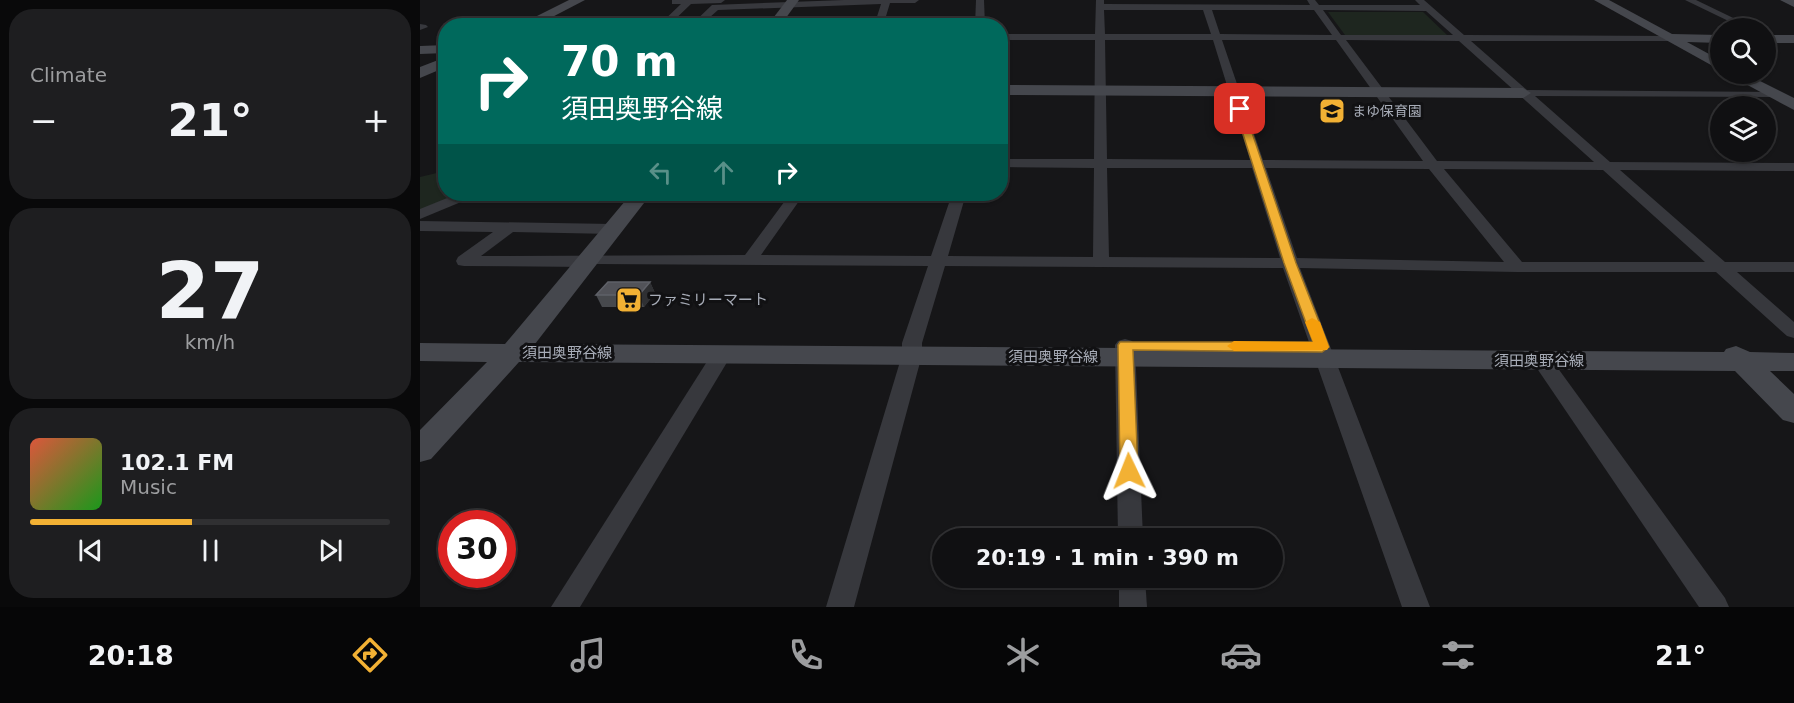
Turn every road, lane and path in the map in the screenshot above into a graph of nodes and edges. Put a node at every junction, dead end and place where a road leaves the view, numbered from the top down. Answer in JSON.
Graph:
{"nodes":[{"id":1,"x":579,"y":0,"type":"edge"},
{"id":2,"x":678,"y":0,"type":"edge"},
{"id":3,"x":721,"y":0,"type":"edge"},
{"id":4,"x":887,"y":0,"type":"edge"},
{"id":5,"x":915,"y":0,"type":"edge"},
{"id":6,"x":980,"y":0,"type":"edge"},
{"id":7,"x":1600,"y":0,"type":"edge"},
{"id":8,"x":1689,"y":0,"type":"edge"},
{"id":9,"x":1786,"y":0,"type":"edge"},
{"id":10,"x":688,"y":2,"type":"junction"},
{"id":11,"x":1794,"y":3,"type":"edge"},
{"id":12,"x":1101,"y":4,"type":"edge"},
{"id":13,"x":1315,"y":4,"type":"edge"},
{"id":14,"x":1424,"y":4,"type":"edge"},
{"id":15,"x":788,"y":7,"type":"edge"},
{"id":16,"x":1207,"y":8,"type":"junction"},
{"id":17,"x":541,"y":18,"type":"edge"},
{"id":18,"x":671,"y":18,"type":"edge"},
{"id":19,"x":702,"y":18,"type":"edge"},
{"id":20,"x":772,"y":18,"type":"edge"},
{"id":21,"x":881,"y":18,"type":"edge"},
{"id":22,"x":980,"y":18,"type":"edge"},
{"id":23,"x":1728,"y":18,"type":"edge"},
{"id":24,"x":1008,"y":37,"type":"edge"},
{"id":25,"x":1102,"y":37,"type":"junction"},
{"id":26,"x":1216,"y":37,"type":"junction"},
{"id":27,"x":1339,"y":38,"type":"junction"},
{"id":28,"x":1461,"y":38,"type":"junction"},
{"id":29,"x":1668,"y":38,"type":"junction"},
{"id":30,"x":1776,"y":38,"type":"edge"},
{"id":31,"x":1710,"y":39,"type":"edge"},
{"id":32,"x":1794,"y":39,"type":"edge"},
{"id":33,"x":438,"y":49,"type":"edge"},
{"id":34,"x":420,"y":50,"type":"edge"},
{"id":35,"x":1710,"y":61,"type":"edge"},
{"id":36,"x":438,"y":65,"type":"edge"},
{"id":37,"x":420,"y":73,"type":"edge"},
{"id":38,"x":1754,"y":84,"type":"edge"},
{"id":39,"x":1008,"y":90,"type":"edge"},
{"id":40,"x":1100,"y":91,"type":"junction"},
{"id":41,"x":1234,"y":91,"type":"junction"},
{"id":42,"x":1378,"y":92,"type":"junction"},
{"id":43,"x":1523,"y":93,"type":"junction"},
{"id":44,"x":1774,"y":94,"type":"junction"},
{"id":45,"x":1794,"y":105,"type":"edge"},
{"id":46,"x":1008,"y":163,"type":"edge"},
{"id":47,"x":1101,"y":163,"type":"junction"},
{"id":48,"x":1257,"y":164,"type":"junction"},
{"id":49,"x":1432,"y":165,"type":"junction"},
{"id":50,"x":1605,"y":166,"type":"junction"},
{"id":51,"x":1794,"y":167,"type":"edge"},
{"id":52,"x":451,"y":201,"type":"edge"},
{"id":53,"x":636,"y":201,"type":"edge"},
{"id":54,"x":792,"y":201,"type":"edge"},
{"id":55,"x":957,"y":201,"type":"edge"},
{"id":56,"x":420,"y":214,"type":"edge"},
{"id":57,"x":420,"y":226,"type":"edge"},
{"id":58,"x":507,"y":229,"type":"junction"},
{"id":59,"x":613,"y":230,"type":"junction"},
{"id":60,"x":751,"y":258,"type":"junction"},
{"id":61,"x":589,"y":260,"type":"junction"},
{"id":62,"x":937,"y":261,"type":"junction"},
{"id":63,"x":1101,"y":262,"type":"junction"},
{"id":64,"x":1290,"y":263,"type":"junction"},
{"id":65,"x":1517,"y":267,"type":"junction"},
{"id":66,"x":1719,"y":267,"type":"junction"},
{"id":67,"x":1794,"y":267,"type":"edge"},
{"id":68,"x":1794,"y":332,"type":"edge"},
{"id":69,"x":420,"y":340,"type":"edge"},
{"id":70,"x":518,"y":347,"type":"junction"},
{"id":71,"x":912,"y":349,"type":"junction"},
{"id":72,"x":1794,"y":350,"type":"edge"},
{"id":73,"x":1125,"y":351,"type":"junction"},
{"id":74,"x":420,"y":352,"type":"edge"},
{"id":75,"x":1324,"y":353,"type":"junction"},
{"id":76,"x":722,"y":354,"type":"junction"},
{"id":77,"x":1737,"y":355,"type":"junction"},
{"id":78,"x":1542,"y":361,"type":"junction"},
{"id":79,"x":1794,"y":362,"type":"edge"},
{"id":80,"x":1794,"y":412,"type":"edge"},
{"id":81,"x":420,"y":450,"type":"edge"},
{"id":82,"x":1131,"y":528,"type":"edge"},
{"id":83,"x":1132,"y":588,"type":"edge"},
{"id":84,"x":565,"y":607,"type":"edge"},
{"id":85,"x":840,"y":607,"type":"edge"},
{"id":86,"x":1133,"y":607,"type":"edge"},
{"id":87,"x":1416,"y":607,"type":"edge"},
{"id":88,"x":1715,"y":607,"type":"edge"}],
"edges":[{"from":1,"to":17,"type":"street"},
{"from":2,"to":10,"type":"street"},
{"from":3,"to":10,"type":"street"},
{"from":4,"to":5,"type":"street"},
{"from":4,"to":15,"type":"street"},
{"from":4,"to":21,"type":"street"},
{"from":6,"to":22,"type":"street"},
{"from":7,"to":29,"type":"street"},
{"from":8,"to":23,"type":"street"},
{"from":9,"to":11,"type":"street"},
{"from":10,"to":18,"type":"street"},
{"from":12,"to":16,"type":"street"},
{"from":12,"to":25,"type":"street"},
{"from":13,"to":14,"type":"street"},
{"from":13,"to":16,"type":"street"},
{"from":13,"to":27,"type":"street"},
{"from":14,"to":28,"type":"street"},
{"from":15,"to":19,"type":"street"},
{"from":15,"to":20,"type":"street"},
{"from":16,"to":26,"type":"street"},
{"from":24,"to":25,"type":"street"},
{"from":25,"to":26,"type":"street"},
{"from":25,"to":40,"type":"street"},
{"from":26,"to":27,"type":"street"},
{"from":26,"to":41,"type":"street"},
{"from":27,"to":28,"type":"street"},
{"from":27,"to":42,"type":"street"},
{"from":28,"to":29,"type":"street"},
{"from":28,"to":43,"type":"street"},
{"from":29,"to":31,"type":"street"},
{"from":29,"to":35,"type":"street"},
{"from":30,"to":32,"type":"street"},
{"from":33,"to":34,"type":"street"},
{"from":36,"to":37,"type":"street"},
{"from":38,"to":44,"type":"street"},
{"from":39,"to":40,"type":"street"},
{"from":40,"to":41,"type":"street"},
{"from":40,"to":47,"type":"street"},
{"from":41,"to":42,"type":"street"},
{"from":41,"to":48,"type":"street"},
{"from":42,"to":43,"type":"street"},
{"from":42,"to":49,"type":"street"},
{"from":43,"to":44,"type":"street"},
{"from":43,"to":50,"type":"street"},
{"from":44,"to":45,"type":"street"},
{"from":46,"to":47,"type":"street"},
{"from":47,"to":48,"type":"street"},
{"from":47,"to":63,"type":"street"},
{"from":48,"to":49,"type":"street"},
{"from":48,"to":64,"type":"street"},
{"from":49,"to":50,"type":"street"},
{"from":49,"to":65,"type":"street"},
{"from":50,"to":51,"type":"street"},
{"from":50,"to":66,"type":"street"},
{"from":52,"to":56,"type":"street"},
{"from":53,"to":59,"type":"street"},
{"from":54,"to":60,"type":"street"},
{"from":55,"to":62,"type":"street"},
{"from":57,"to":58,"type":"street"},
{"from":58,"to":59,"type":"street"},
{"from":58,"to":61,"type":"street"},
{"from":59,"to":61,"type":"street"},
{"from":60,"to":61,"type":"street"},
{"from":60,"to":62,"type":"street"},
{"from":61,"to":70,"type":"street"},
{"from":62,"to":63,"type":"street"},
{"from":62,"to":71,"type":"street"},
{"from":63,"to":64,"type":"street"},
{"from":64,"to":65,"type":"street"},
{"from":64,"to":75,"type":"street"},
{"from":65,"to":66,"type":"street"},
{"from":66,"to":67,"type":"street"},
{"from":66,"to":68,"type":"street"},
{"from":69,"to":70,"type":"street","name":"須田奥野谷線"},
{"from":70,"to":71,"type":"street","name":"須田奥野谷線"},
{"from":70,"to":74,"type":"street","name":"須田奥野谷線"},
{"from":70,"to":76,"type":"street","name":"須田奥野谷線"},
{"from":70,"to":81,"type":"street"},
{"from":71,"to":73,"type":"street","name":"須田奥野谷線"},
{"from":71,"to":76,"type":"street","name":"須田奥野谷線"},
{"from":71,"to":85,"type":"street"},
{"from":72,"to":77,"type":"street","name":"須田奥野谷線"},
{"from":73,"to":75,"type":"street","name":"須田奥野谷線"},
{"from":73,"to":82,"type":"street"},
{"from":75,"to":77,"type":"street","name":"須田奥野谷線"},
{"from":75,"to":78,"type":"street","name":"須田奥野谷線"},
{"from":75,"to":87,"type":"street"},
{"from":76,"to":84,"type":"street"},
{"from":77,"to":78,"type":"street","name":"須田奥野谷線"},
{"from":77,"to":79,"type":"street","name":"須田奥野谷線"},
{"from":77,"to":80,"type":"street"},
{"from":78,"to":88,"type":"street"},
{"from":83,"to":86,"type":"street"}]}
